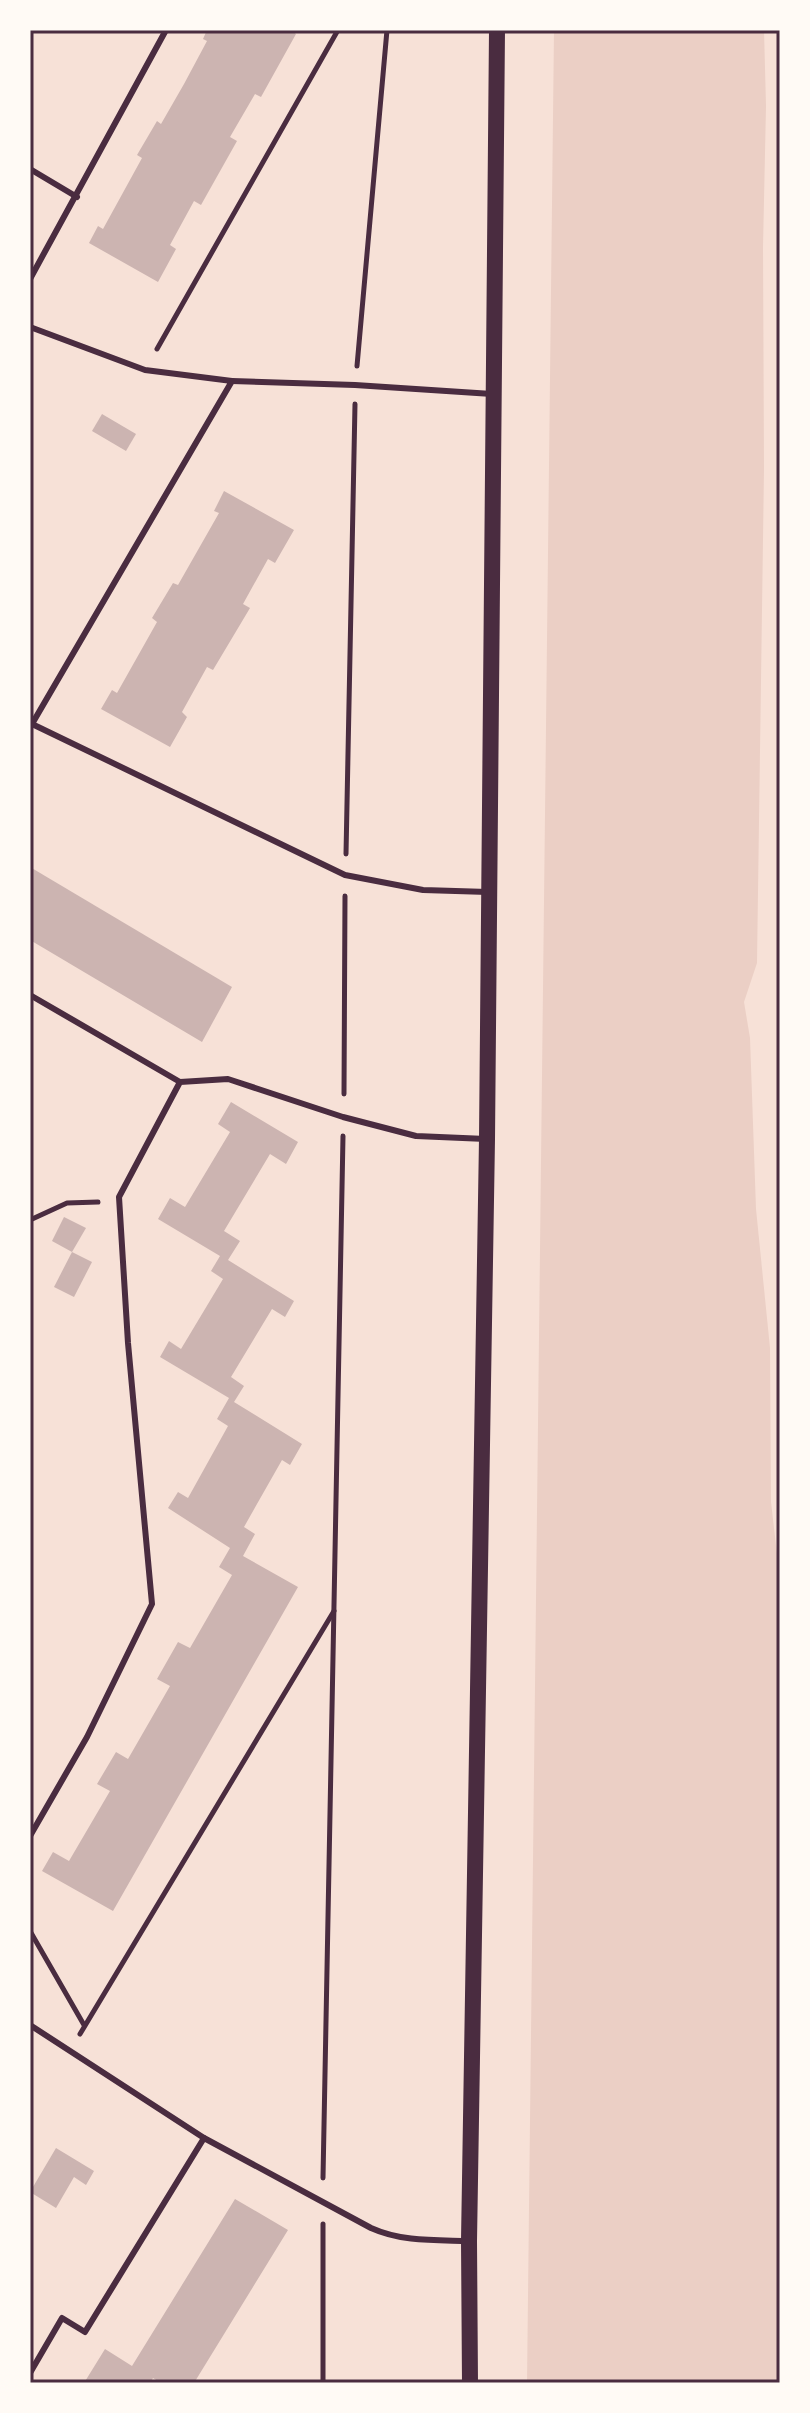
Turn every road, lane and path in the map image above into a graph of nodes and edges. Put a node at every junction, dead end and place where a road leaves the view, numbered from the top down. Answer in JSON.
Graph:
{"nodes":[{"id":1,"x":166,"y":30,"type":"edge"},
{"id":2,"x":338,"y":30,"type":"edge"},
{"id":3,"x":387,"y":30,"type":"edge"},
{"id":4,"x":497,"y":30,"type":"edge"},
{"id":5,"x":30,"y":169,"type":"edge"},
{"id":6,"x":77,"y":197,"type":"junction"},
{"id":7,"x":30,"y":279,"type":"edge"},
{"id":8,"x":30,"y":327,"type":"edge"},
{"id":9,"x":145,"y":370,"type":"junction"},
{"id":10,"x":232,"y":381,"type":"junction"},
{"id":11,"x":355,"y":385,"type":"junction"},
{"id":12,"x":494,"y":394,"type":"junction"},
{"id":13,"x":345,"y":875,"type":"junction"},
{"id":14,"x":490,"y":892,"type":"junction"},
{"id":15,"x":30,"y":995,"type":"edge"},
{"id":16,"x":180,"y":1082,"type":"junction"},
{"id":17,"x":343,"y":1117,"type":"junction"},
{"id":18,"x":487,"y":1139,"type":"junction"},
{"id":19,"x":119,"y":1197,"type":"junction"},
{"id":20,"x":30,"y":1220,"type":"edge"},
{"id":21,"x":335,"y":1610,"type":"junction"},
{"id":22,"x":30,"y":1836,"type":"edge"},
{"id":23,"x":30,"y":1931,"type":"edge"},
{"id":24,"x":30,"y":2025,"type":"edge"},
{"id":25,"x":85,"y":2026,"type":"junction"},
{"id":26,"x":70,"y":2051,"type":"junction"},
{"id":27,"x":204,"y":2138,"type":"junction"},
{"id":28,"x":323,"y":2201,"type":"junction"},
{"id":29,"x":469,"y":2241,"type":"junction"},
{"id":30,"x":30,"y":2373,"type":"edge"},
{"id":31,"x":323,"y":2383,"type":"edge"},
{"id":32,"x":470,"y":2383,"type":"edge"}],
"edges":[{"from":1,"to":6,"type":"lane"},
{"from":2,"to":9,"type":"path"},
{"from":3,"to":11,"type":"path"},
{"from":4,"to":12,"type":"main road"},
{"from":5,"to":6,"type":"lane"},
{"from":6,"to":7,"type":"lane"},
{"from":8,"to":9,"type":"lane"},
{"from":9,"to":10,"type":"lane"},
{"from":10,"to":11,"type":"lane"},
{"from":10,"to":13,"type":"lane"},
{"from":11,"to":12,"type":"lane"},
{"from":11,"to":13,"type":"path"},
{"from":12,"to":14,"type":"main road"},
{"from":13,"to":14,"type":"lane"},
{"from":13,"to":17,"type":"path"},
{"from":14,"to":18,"type":"main road"},
{"from":15,"to":16,"type":"lane"},
{"from":16,"to":17,"type":"lane"},
{"from":16,"to":19,"type":"lane"},
{"from":17,"to":18,"type":"lane"},
{"from":17,"to":21,"type":"path"},
{"from":18,"to":29,"type":"main road"},
{"from":19,"to":20,"type":"path"},
{"from":19,"to":22,"type":"lane"},
{"from":21,"to":25,"type":"path"},
{"from":21,"to":28,"type":"path"},
{"from":23,"to":25,"type":"path"},
{"from":24,"to":26,"type":"lane"},
{"from":25,"to":26,"type":"path"},
{"from":26,"to":27,"type":"lane"},
{"from":27,"to":28,"type":"lane"},
{"from":27,"to":30,"type":"lane"},
{"from":28,"to":29,"type":"lane"},
{"from":28,"to":31,"type":"path"},
{"from":29,"to":32,"type":"main road"}]}
